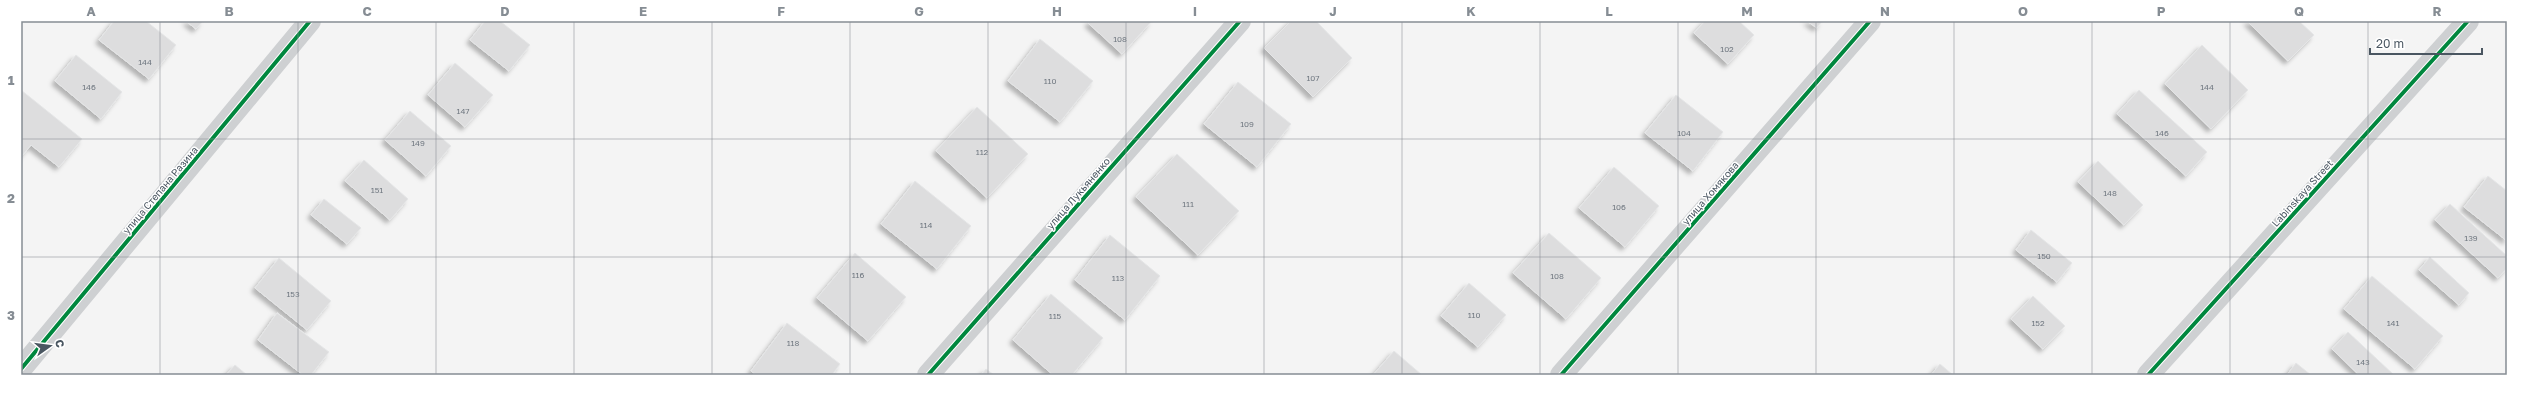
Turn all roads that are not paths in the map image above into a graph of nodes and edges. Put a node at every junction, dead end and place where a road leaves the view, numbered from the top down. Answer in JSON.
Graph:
{"nodes":[{"id":1,"x":310,"y":21,"type":"edge"},
{"id":2,"x":1240,"y":21,"type":"edge"},
{"id":3,"x":1870,"y":21,"type":"edge"},
{"id":4,"x":2468,"y":21,"type":"edge"},
{"id":5,"x":21,"y":369,"type":"edge"},
{"id":6,"x":928,"y":375,"type":"edge"},
{"id":7,"x":1561,"y":375,"type":"edge"},
{"id":8,"x":2148,"y":375,"type":"edge"}],
"edges":[{"from":1,"to":5,"type":"street","name":"улица Степана Разина"},
{"from":2,"to":6,"type":"street","name":"улица Лукьяненко"},
{"from":3,"to":7,"type":"street","name":"улица Хомякова"},
{"from":4,"to":8,"type":"street","name":"Labinskaya Street"}]}
